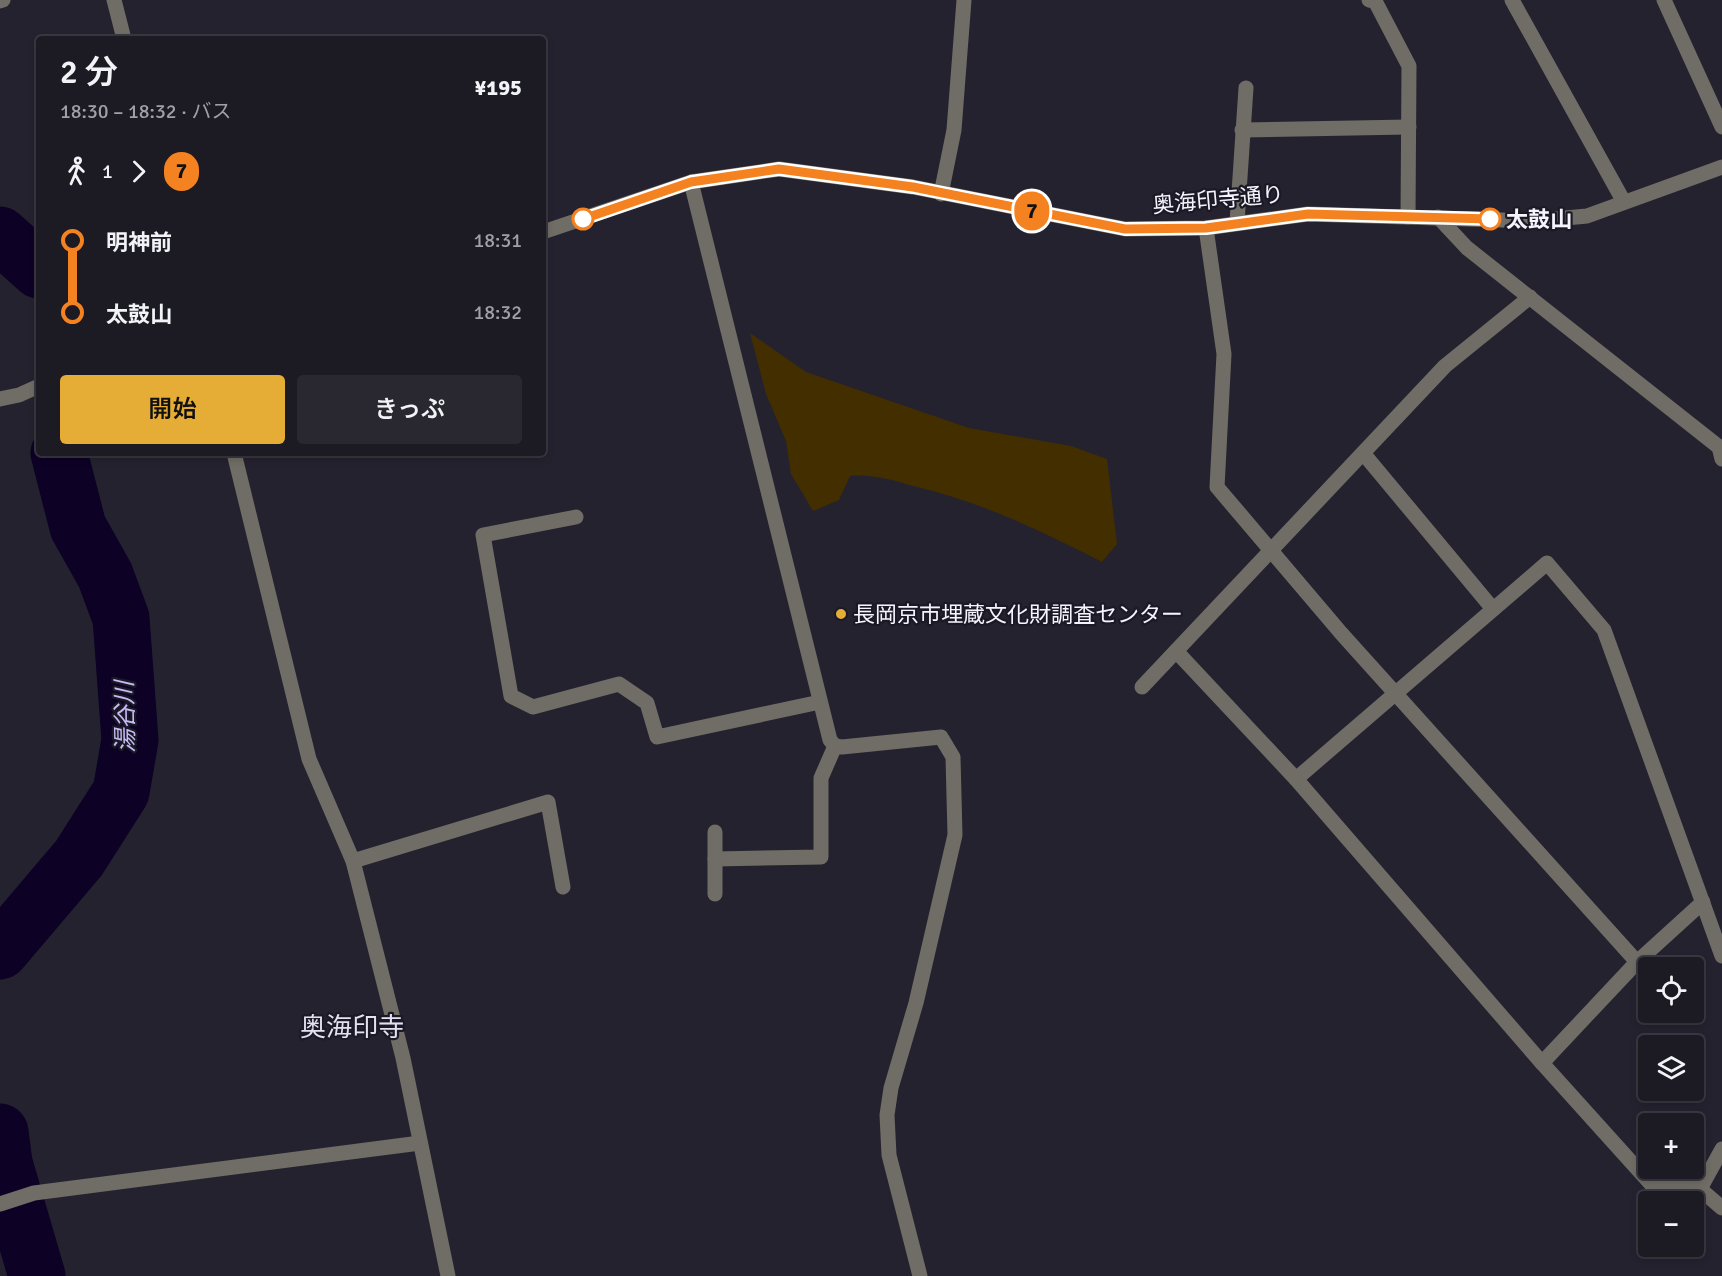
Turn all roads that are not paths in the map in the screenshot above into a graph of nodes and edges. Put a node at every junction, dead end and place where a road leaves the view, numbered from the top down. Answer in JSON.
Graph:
{"nodes":[{"id":1,"x":114,"y":0,"type":"edge"},
{"id":2,"x":964,"y":0,"type":"edge"},
{"id":3,"x":1369,"y":0,"type":"edge"},
{"id":4,"x":1512,"y":0,"type":"edge"},
{"id":5,"x":1664,"y":0,"type":"edge"},
{"id":6,"x":123,"y":36,"type":"edge"},
{"id":7,"x":1246,"y":88,"type":"dead end"},
{"id":8,"x":1408,"y":126,"type":"junction"},
{"id":9,"x":1722,"y":127,"type":"edge"},
{"id":10,"x":1242,"y":130,"type":"junction"},
{"id":11,"x":1722,"y":167,"type":"edge"},
{"id":12,"x":691,"y":182,"type":"junction"},
{"id":13,"x":941,"y":195,"type":"junction"},
{"id":14,"x":1624,"y":202,"type":"junction"},
{"id":15,"x":1408,"y":217,"type":"junction"},
{"id":16,"x":1438,"y":217,"type":"junction"},
{"id":17,"x":1237,"y":222,"type":"junction"},
{"id":18,"x":1206,"y":228,"type":"junction"},
{"id":19,"x":546,"y":231,"type":"edge"},
{"id":20,"x":1530,"y":297,"type":"junction"},
{"id":21,"x":36,"y":387,"type":"edge"},
{"id":22,"x":0,"y":399,"type":"edge"},
{"id":23,"x":1362,"y":453,"type":"junction"},
{"id":24,"x":235,"y":456,"type":"edge"},
{"id":25,"x":1722,"y":459,"type":"edge"},
{"id":26,"x":576,"y":517,"type":"dead end"},
{"id":27,"x":1272,"y":550,"type":"junction"},
{"id":28,"x":1493,"y":609,"type":"junction"},
{"id":29,"x":1176,"y":651,"type":"junction"},
{"id":30,"x":1142,"y":687,"type":"dead end"},
{"id":31,"x":1395,"y":693,"type":"junction"},
{"id":32,"x":820,"y":702,"type":"junction"},
{"id":33,"x":835,"y":746,"type":"junction"},
{"id":34,"x":1296,"y":779,"type":"junction"},
{"id":35,"x":715,"y":832,"type":"dead end"},
{"id":36,"x":715,"y":859,"type":"junction"},
{"id":37,"x":353,"y":861,"type":"junction"},
{"id":38,"x":563,"y":887,"type":"dead end"},
{"id":39,"x":715,"y":894,"type":"dead end"},
{"id":40,"x":1703,"y":902,"type":"junction"},
{"id":41,"x":1722,"y":956,"type":"edge"},
{"id":42,"x":1636,"y":962,"type":"junction"},
{"id":43,"x":1542,"y":1063,"type":"junction"},
{"id":44,"x":420,"y":1143,"type":"junction"},
{"id":45,"x":1722,"y":1149,"type":"edge"},
{"id":46,"x":1700,"y":1189,"type":"junction"},
{"id":47,"x":2,"y":1202,"type":"edge"},
{"id":48,"x":1722,"y":1208,"type":"edge"},
{"id":49,"x":448,"y":1276,"type":"edge"},
{"id":50,"x":920,"y":1276,"type":"edge"}],
"edges":[{"from":1,"to":6,"type":"street"},
{"from":2,"to":13,"type":"street"},
{"from":3,"to":8,"type":"street"},
{"from":4,"to":14,"type":"street"},
{"from":5,"to":9,"type":"street"},
{"from":7,"to":10,"type":"street"},
{"from":8,"to":10,"type":"street"},
{"from":8,"to":15,"type":"street"},
{"from":10,"to":17,"type":"street"},
{"from":11,"to":14,"type":"street","name":"奥海印寺通り"},
{"from":12,"to":13,"type":"street","name":"奥海印寺通り"},
{"from":12,"to":19,"type":"street","name":"奥海印寺通り"},
{"from":12,"to":32,"type":"street"},
{"from":13,"to":18,"type":"street","name":"奥海印寺通り"},
{"from":14,"to":16,"type":"street","name":"奥海印寺通り"},
{"from":15,"to":16,"type":"street","name":"奥海印寺通り"},
{"from":15,"to":17,"type":"street","name":"奥海印寺通り"},
{"from":16,"to":20,"type":"street"},
{"from":17,"to":18,"type":"street","name":"奥海印寺通り"},
{"from":18,"to":27,"type":"street"},
{"from":20,"to":23,"type":"street"},
{"from":20,"to":25,"type":"street"},
{"from":21,"to":22,"type":"street"},
{"from":23,"to":27,"type":"street"},
{"from":23,"to":28,"type":"street"},
{"from":24,"to":37,"type":"street"},
{"from":26,"to":32,"type":"street"},
{"from":27,"to":29,"type":"street"},
{"from":27,"to":31,"type":"street"},
{"from":28,"to":31,"type":"street"},
{"from":28,"to":40,"type":"street"},
{"from":29,"to":30,"type":"street"},
{"from":29,"to":34,"type":"street"},
{"from":31,"to":34,"type":"street"},
{"from":31,"to":42,"type":"street"},
{"from":32,"to":33,"type":"street"},
{"from":33,"to":36,"type":"street"},
{"from":33,"to":50,"type":"street"},
{"from":34,"to":43,"type":"street"},
{"from":35,"to":36,"type":"street"},
{"from":36,"to":39,"type":"street"},
{"from":37,"to":38,"type":"street"},
{"from":37,"to":44,"type":"street"},
{"from":40,"to":41,"type":"street"},
{"from":40,"to":42,"type":"street"},
{"from":42,"to":43,"type":"street"},
{"from":43,"to":46,"type":"street"},
{"from":44,"to":47,"type":"street"},
{"from":44,"to":49,"type":"street"},
{"from":45,"to":46,"type":"street"},
{"from":46,"to":48,"type":"street"}]}
